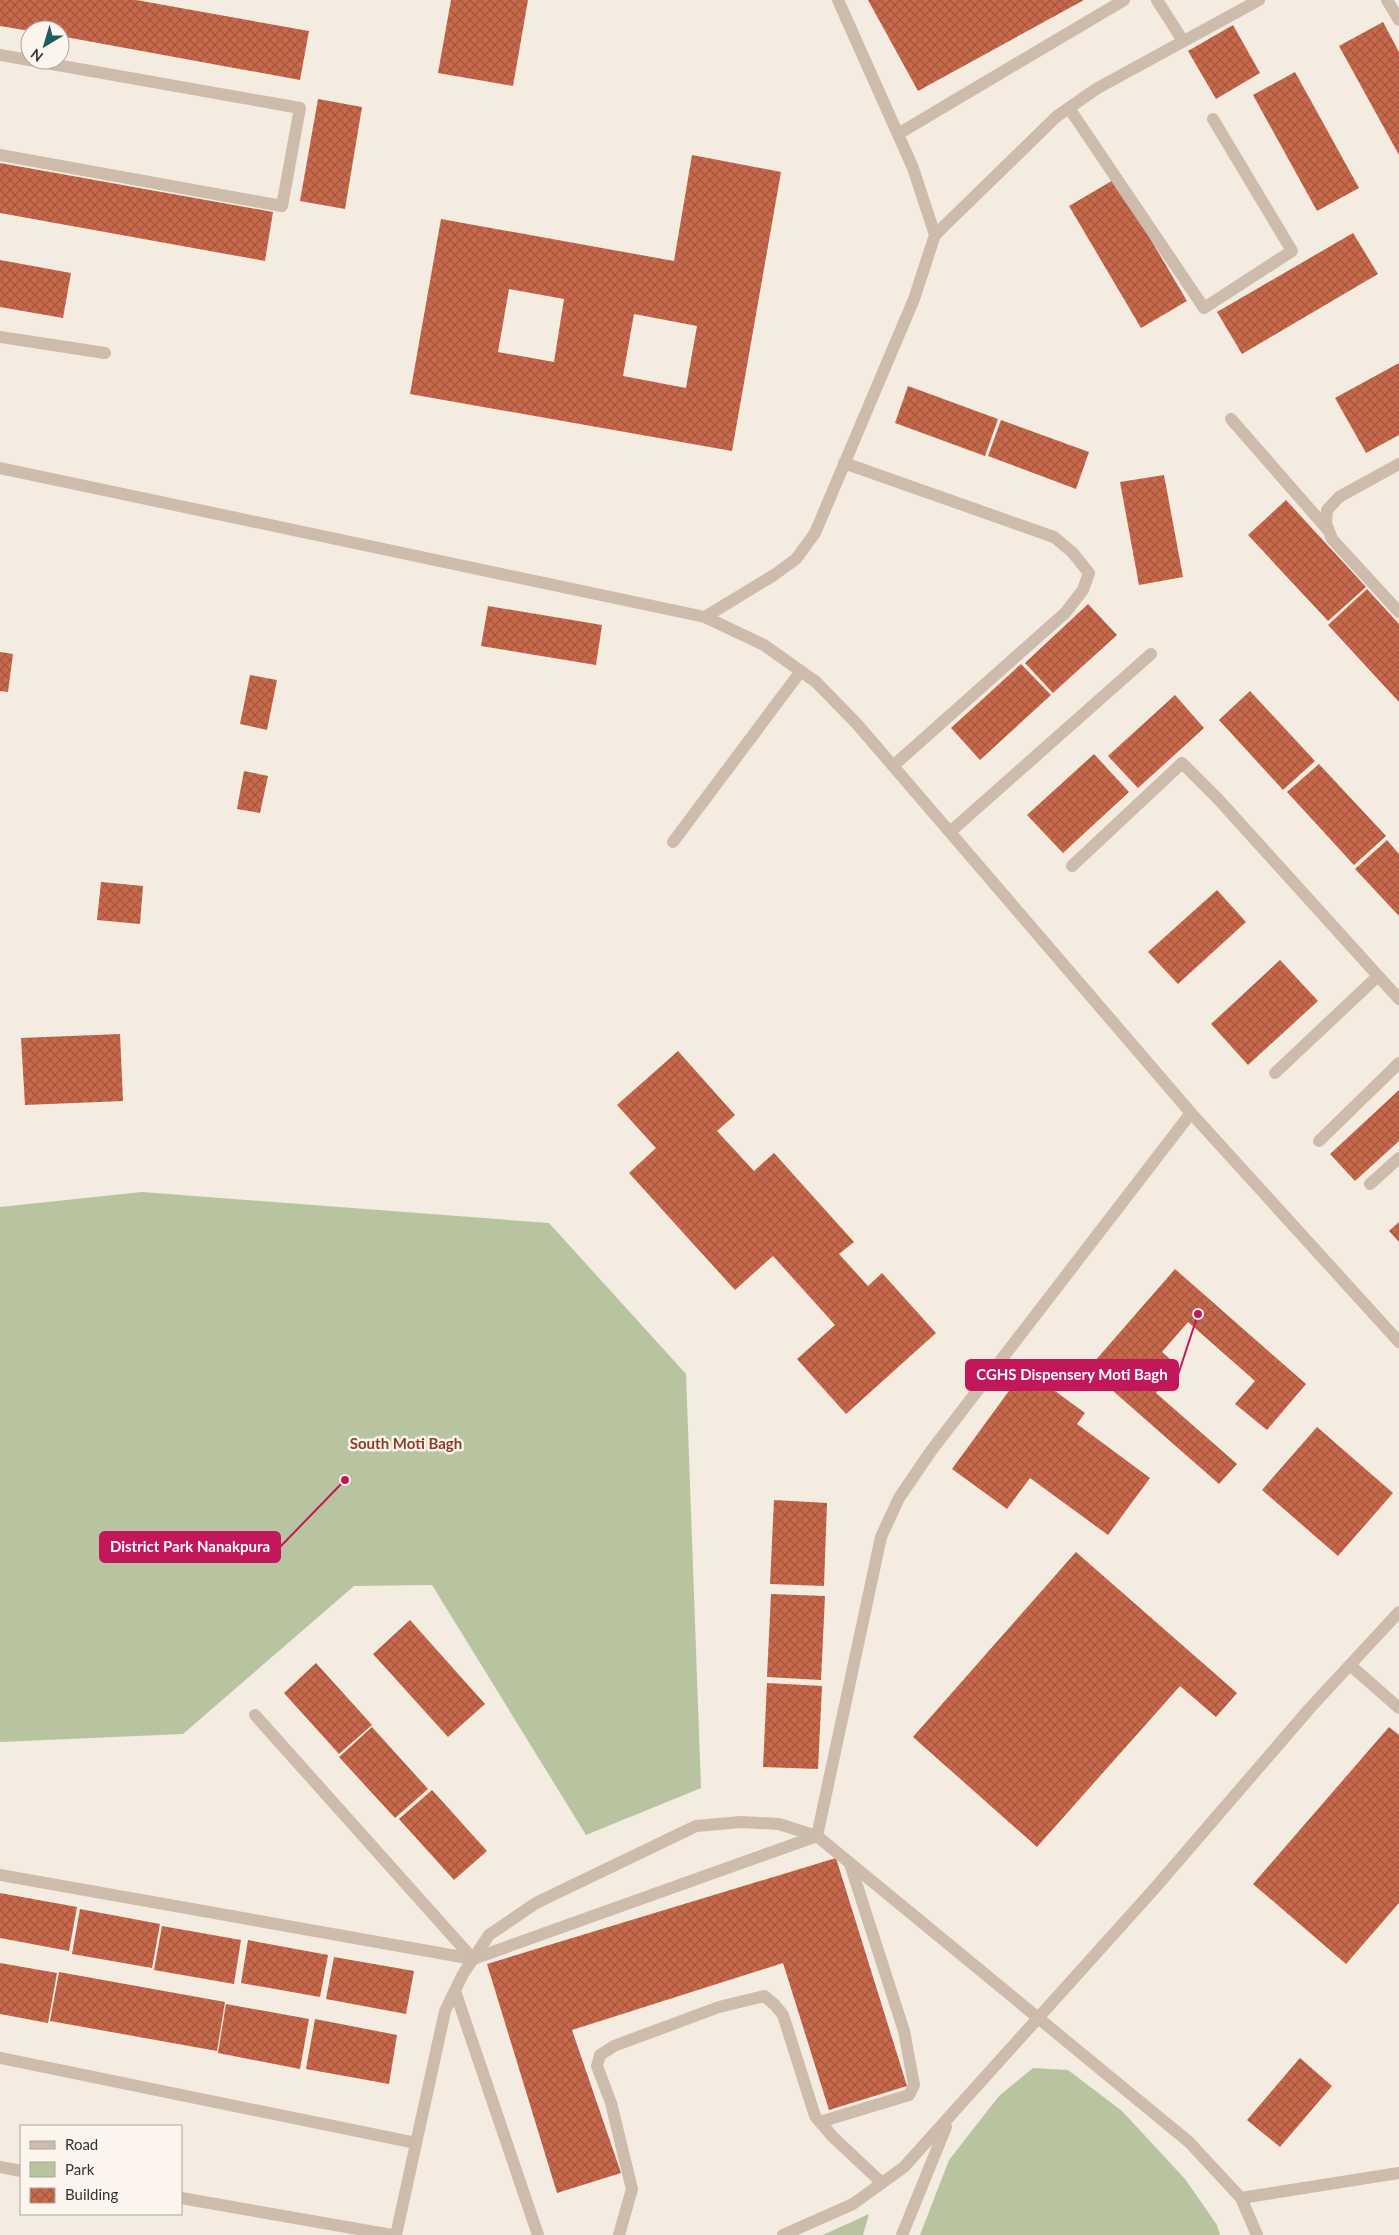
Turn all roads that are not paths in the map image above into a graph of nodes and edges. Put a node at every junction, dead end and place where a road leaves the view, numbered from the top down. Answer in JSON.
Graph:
{"nodes":[{"id":1,"x":838,"y":0,"type":"edge"},
{"id":2,"x":1124,"y":0,"type":"edge"},
{"id":3,"x":1157,"y":0,"type":"edge"},
{"id":4,"x":1259,"y":0,"type":"edge"},
{"id":5,"x":1387,"y":0,"type":"edge"},
{"id":6,"x":1399,"y":20,"type":"edge"},
{"id":7,"x":1183,"y":41,"type":"junction"},
{"id":8,"x":0,"y":55,"type":"edge"},
{"id":9,"x":1069,"y":108,"type":"junction"},
{"id":10,"x":1213,"y":119,"type":"dead end"},
{"id":11,"x":898,"y":134,"type":"junction"},
{"id":12,"x":0,"y":156,"type":"edge"},
{"id":13,"x":935,"y":235,"type":"junction"},
{"id":14,"x":0,"y":337,"type":"edge"},
{"id":15,"x":105,"y":353,"type":"dead end"},
{"id":16,"x":1231,"y":419,"type":"dead end"},
{"id":17,"x":844,"y":463,"type":"junction"},
{"id":18,"x":1399,"y":464,"type":"edge"},
{"id":19,"x":0,"y":468,"type":"edge"},
{"id":20,"x":1329,"y":532,"type":"junction"},
{"id":21,"x":1399,"y":612,"type":"edge"},
{"id":22,"x":706,"y":617,"type":"junction"},
{"id":23,"x":1151,"y":654,"type":"dead end"},
{"id":24,"x":801,"y":671,"type":"junction"},
{"id":25,"x":893,"y":766,"type":"junction"},
{"id":26,"x":950,"y":832,"type":"junction"},
{"id":27,"x":673,"y":842,"type":"dead end"},
{"id":28,"x":1072,"y":866,"type":"dead end"},
{"id":29,"x":1378,"y":976,"type":"junction"},
{"id":30,"x":1399,"y":999,"type":"edge"},
{"id":31,"x":1399,"y":1063,"type":"edge"},
{"id":32,"x":1275,"y":1073,"type":"dead end"},
{"id":33,"x":1191,"y":1113,"type":"junction"},
{"id":34,"x":1319,"y":1141,"type":"dead end"},
{"id":35,"x":1399,"y":1158,"type":"edge"},
{"id":36,"x":1370,"y":1184,"type":"dead end"},
{"id":37,"x":1399,"y":1342,"type":"edge"},
{"id":38,"x":1399,"y":1612,"type":"edge"},
{"id":39,"x":1350,"y":1665,"type":"junction"},
{"id":40,"x":1399,"y":1708,"type":"edge"},
{"id":41,"x":255,"y":1715,"type":"dead end"},
{"id":42,"x":817,"y":1836,"type":"junction"},
{"id":43,"x":850,"y":1863,"type":"junction"},
{"id":44,"x":0,"y":1875,"type":"edge"},
{"id":45,"x":473,"y":1959,"type":"junction"},
{"id":46,"x":455,"y":1991,"type":"junction"},
{"id":47,"x":1038,"y":2018,"type":"junction"},
{"id":48,"x":0,"y":2058,"type":"edge"},
{"id":49,"x":949,"y":2118,"type":"junction"},
{"id":50,"x":820,"y":2122,"type":"junction"},
{"id":51,"x":416,"y":2143,"type":"junction"},
{"id":52,"x":0,"y":2167,"type":"edge"},
{"id":53,"x":20,"y":2171,"type":"edge"},
{"id":54,"x":1399,"y":2173,"type":"edge"},
{"id":55,"x":882,"y":2183,"type":"junction"},
{"id":56,"x":182,"y":2198,"type":"edge"},
{"id":57,"x":1242,"y":2198,"type":"junction"},
{"id":58,"x":392,"y":2235,"type":"edge"},
{"id":59,"x":396,"y":2235,"type":"edge"},
{"id":60,"x":538,"y":2235,"type":"edge"},
{"id":61,"x":619,"y":2235,"type":"edge"},
{"id":62,"x":782,"y":2235,"type":"edge"},
{"id":63,"x":902,"y":2235,"type":"edge"},
{"id":64,"x":1257,"y":2235,"type":"edge"}],
"edges":[{"from":1,"to":11,"type":"street"},
{"from":2,"to":11,"type":"street"},
{"from":3,"to":7,"type":"street"},
{"from":4,"to":7,"type":"street"},
{"from":5,"to":6,"type":"street"},
{"from":7,"to":9,"type":"street"},
{"from":8,"to":12,"type":"street"},
{"from":9,"to":10,"type":"street"},
{"from":9,"to":13,"type":"street"},
{"from":11,"to":13,"type":"street"},
{"from":13,"to":17,"type":"street"},
{"from":14,"to":15,"type":"street"},
{"from":16,"to":20,"type":"street"},
{"from":17,"to":22,"type":"street"},
{"from":17,"to":25,"type":"street"},
{"from":18,"to":20,"type":"street"},
{"from":19,"to":22,"type":"street"},
{"from":20,"to":21,"type":"street"},
{"from":22,"to":24,"type":"street"},
{"from":23,"to":26,"type":"street"},
{"from":24,"to":25,"type":"street"},
{"from":24,"to":27,"type":"street"},
{"from":25,"to":26,"type":"street"},
{"from":26,"to":33,"type":"street"},
{"from":28,"to":29,"type":"street"},
{"from":29,"to":30,"type":"street"},
{"from":29,"to":32,"type":"street"},
{"from":31,"to":34,"type":"street"},
{"from":33,"to":37,"type":"street"},
{"from":33,"to":42,"type":"street"},
{"from":35,"to":36,"type":"street"},
{"from":38,"to":39,"type":"street"},
{"from":39,"to":40,"type":"street"},
{"from":39,"to":47,"type":"street"},
{"from":41,"to":45,"type":"street"},
{"from":42,"to":43,"type":"street"},
{"from":42,"to":45,"type":"street"},
{"from":42,"to":45,"type":"street"},
{"from":43,"to":47,"type":"street"},
{"from":43,"to":50,"type":"street"},
{"from":44,"to":45,"type":"street"},
{"from":45,"to":46,"type":"street"},
{"from":46,"to":51,"type":"street"},
{"from":46,"to":60,"type":"street"},
{"from":47,"to":49,"type":"street"},
{"from":47,"to":57,"type":"street"},
{"from":48,"to":51,"type":"street"},
{"from":49,"to":55,"type":"street"},
{"from":49,"to":63,"type":"street"},
{"from":50,"to":55,"type":"street"},
{"from":50,"to":61,"type":"street"},
{"from":51,"to":59,"type":"street"},
{"from":52,"to":53,"type":"street"},
{"from":54,"to":57,"type":"street"},
{"from":55,"to":62,"type":"street"},
{"from":56,"to":58,"type":"street"},
{"from":57,"to":64,"type":"street"}]}
